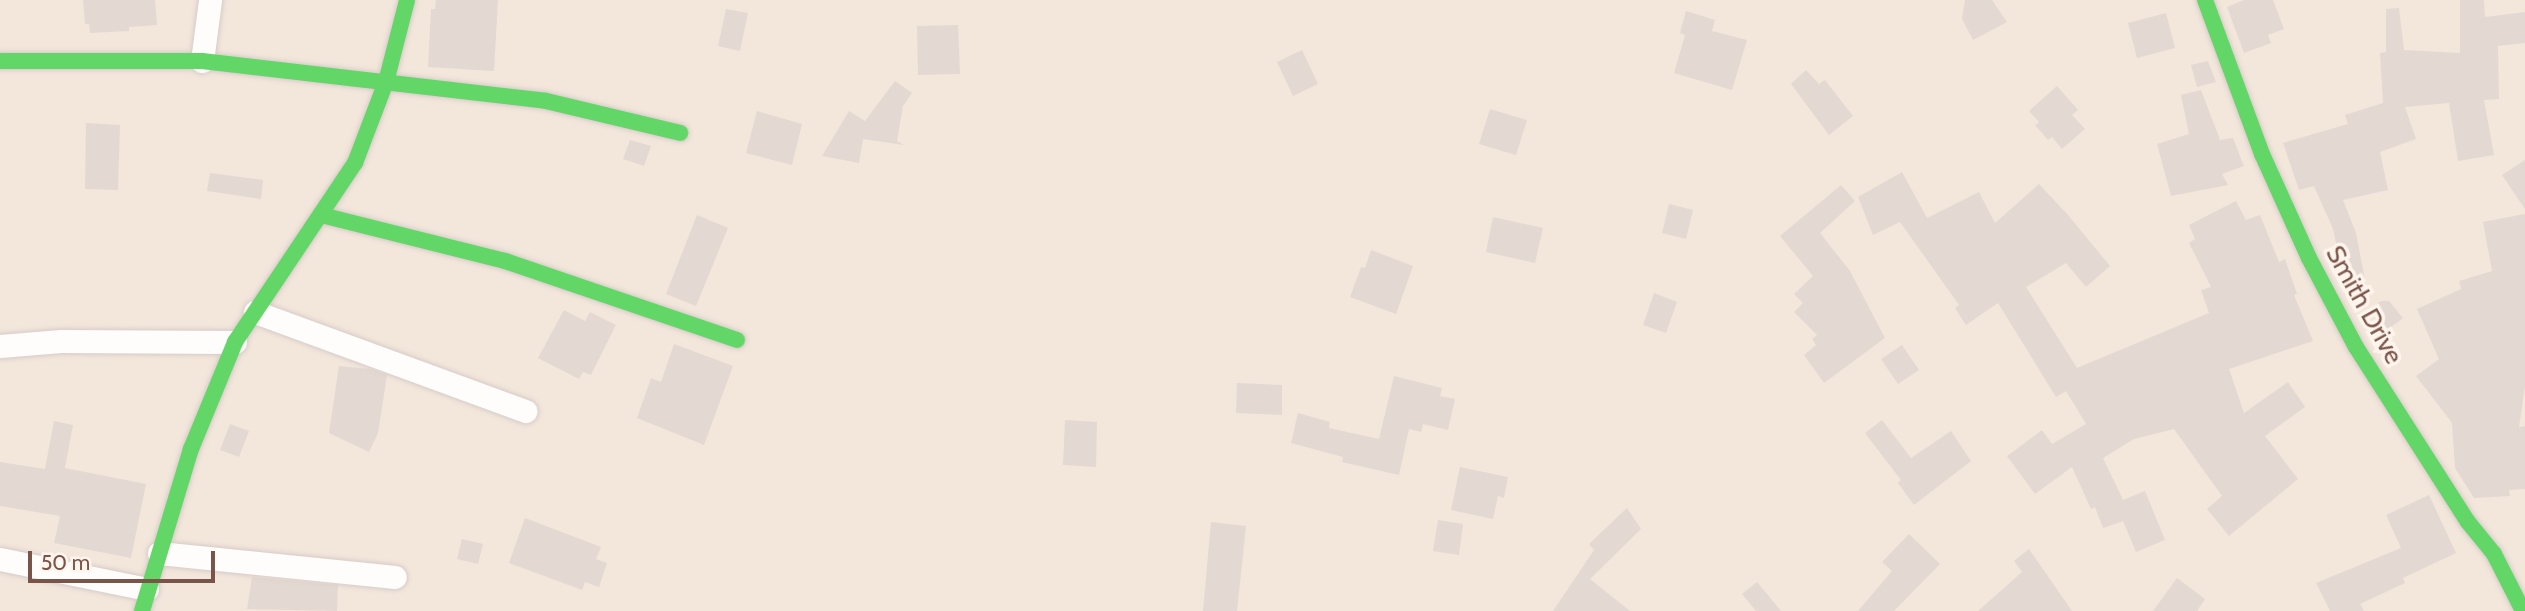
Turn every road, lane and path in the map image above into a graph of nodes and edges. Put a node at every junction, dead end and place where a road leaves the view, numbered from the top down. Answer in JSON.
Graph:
{"nodes":[{"id":1,"x":211,"y":0,"type":"edge"},
{"id":2,"x":407,"y":0,"type":"edge"},
{"id":3,"x":2205,"y":0,"type":"edge"},
{"id":4,"x":0,"y":61,"type":"edge"},
{"id":5,"x":202,"y":61,"type":"junction"},
{"id":6,"x":386,"y":82,"type":"junction"},
{"id":7,"x":680,"y":133,"type":"dead end"},
{"id":8,"x":321,"y":215,"type":"junction"},
{"id":9,"x":255,"y":312,"type":"junction"},
{"id":10,"x":737,"y":340,"type":"dead end"},
{"id":11,"x":235,"y":342,"type":"junction"},
{"id":12,"x":0,"y":346,"type":"edge"},
{"id":13,"x":525,"y":411,"type":"dead end"},
{"id":14,"x":159,"y":553,"type":"junction"},
{"id":15,"x":0,"y":559,"type":"edge"},
{"id":16,"x":395,"y":577,"type":"dead end"},
{"id":17,"x":2521,"y":597,"type":"edge"},
{"id":18,"x":145,"y":600,"type":"edge"}],
"edges":[{"from":1,"to":5,"type":"street"},
{"from":2,"to":6,"type":"street"},
{"from":3,"to":17,"type":"street","name":"Smith Drive"},
{"from":4,"to":5,"type":"street"},
{"from":5,"to":6,"type":"street"},
{"from":6,"to":7,"type":"street"},
{"from":6,"to":8,"type":"street"},
{"from":8,"to":9,"type":"street"},
{"from":8,"to":10,"type":"street"},
{"from":9,"to":11,"type":"street"},
{"from":9,"to":13,"type":"street"},
{"from":11,"to":12,"type":"street"},
{"from":11,"to":14,"type":"street"},
{"from":14,"to":16,"type":"street"},
{"from":14,"to":18,"type":"street"},
{"from":15,"to":18,"type":"street"}]}
